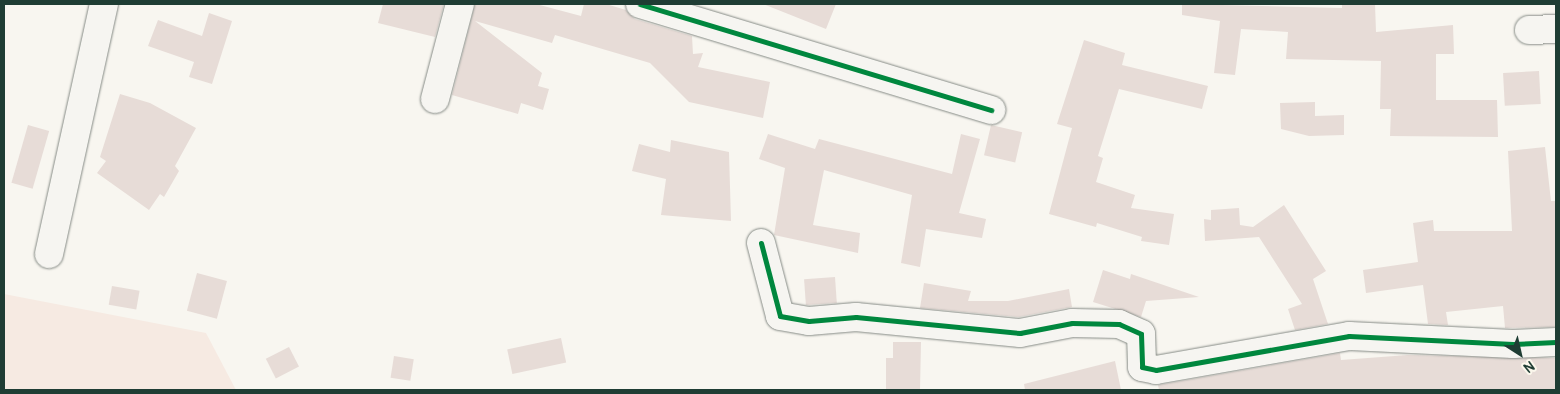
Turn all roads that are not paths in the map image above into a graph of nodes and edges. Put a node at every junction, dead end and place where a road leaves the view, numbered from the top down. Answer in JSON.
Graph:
{"nodes":[{"id":1,"x":104,"y":4,"type":"edge"},
{"id":2,"x":460,"y":4,"type":"edge"},
{"id":3,"x":640,"y":4,"type":"edge"},
{"id":4,"x":1556,"y":29,"type":"edge"},
{"id":5,"x":1529,"y":30,"type":"dead end"},
{"id":6,"x":435,"y":99,"type":"dead end"},
{"id":7,"x":992,"y":110,"type":"dead end"},
{"id":8,"x":761,"y":243,"type":"dead end"},
{"id":9,"x":49,"y":254,"type":"dead end"},
{"id":10,"x":1556,"y":342,"type":"edge"}],
"edges":[{"from":1,"to":9,"type":"street"},
{"from":2,"to":6,"type":"street"},
{"from":3,"to":7,"type":"street"},
{"from":4,"to":5,"type":"street"},
{"from":8,"to":10,"type":"street"}]}
